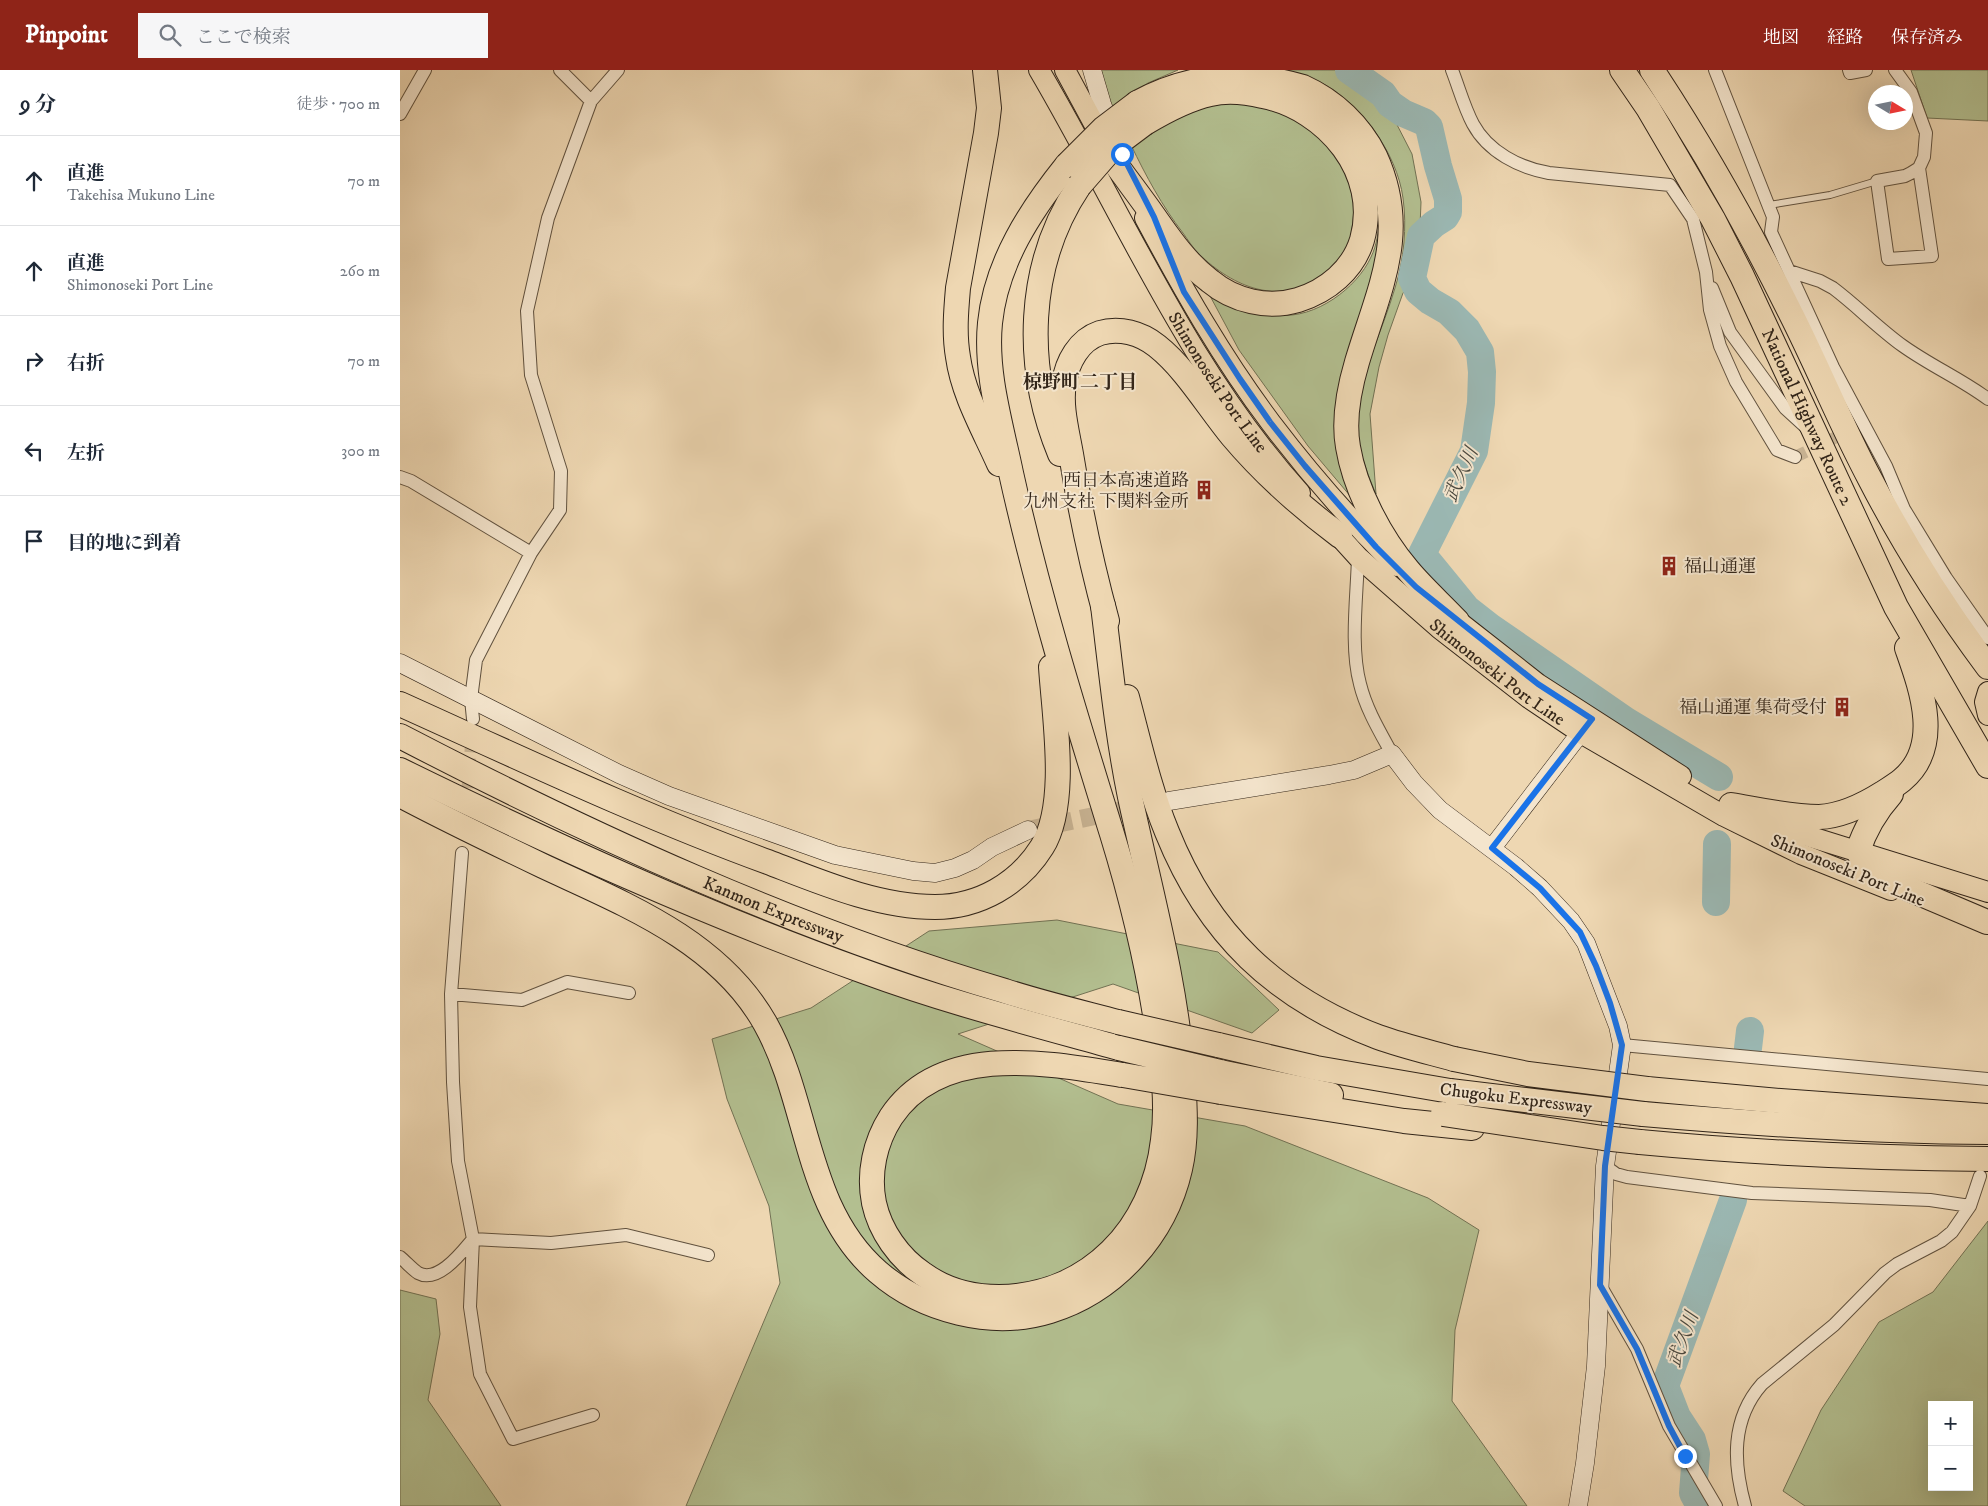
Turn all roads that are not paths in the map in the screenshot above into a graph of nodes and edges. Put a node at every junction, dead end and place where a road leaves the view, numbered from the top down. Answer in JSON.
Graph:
{"nodes":[{"id":1,"x":425,"y":70,"type":"edge"},
{"id":2,"x":560,"y":70,"type":"edge"},
{"id":3,"x":618,"y":70,"type":"edge"},
{"id":4,"x":985,"y":70,"type":"edge"},
{"id":5,"x":1039,"y":70,"type":"edge"},
{"id":6,"x":1065,"y":70,"type":"edge"},
{"id":7,"x":1092,"y":70,"type":"edge"},
{"id":8,"x":1452,"y":70,"type":"edge"},
{"id":9,"x":1622,"y":70,"type":"edge"},
{"id":10,"x":1652,"y":70,"type":"edge"},
{"id":11,"x":1715,"y":70,"type":"edge"},
{"id":12,"x":1849,"y":70,"type":"edge"},
{"id":13,"x":1866,"y":70,"type":"edge"},
{"id":14,"x":1895,"y":70,"type":"edge"},
{"id":15,"x":591,"y":101,"type":"junction"},
{"id":16,"x":1141,"y":113,"type":"junction"},
{"id":17,"x":400,"y":114,"type":"edge"},
{"id":18,"x":1115,"y":163,"type":"junction"},
{"id":19,"x":1919,"y":168,"type":"junction"},
{"id":20,"x":1877,"y":181,"type":"junction"},
{"id":21,"x":1769,"y":205,"type":"junction"},
{"id":22,"x":1154,"y":217,"type":"junction"},
{"id":23,"x":1789,"y":270,"type":"junction"},
{"id":24,"x":1706,"y":272,"type":"junction"},
{"id":25,"x":1184,"y":292,"type":"junction"},
{"id":26,"x":1988,"y":399,"type":"edge"},
{"id":27,"x":1817,"y":437,"type":"junction"},
{"id":28,"x":1795,"y":457,"type":"dead end"},
{"id":29,"x":400,"y":477,"type":"edge"},
{"id":30,"x":1078,"y":497,"type":"junction"},
{"id":31,"x":1019,"y":509,"type":"junction"},
{"id":32,"x":1340,"y":536,"type":"junction"},
{"id":33,"x":531,"y":553,"type":"junction"},
{"id":34,"x":1358,"y":557,"type":"junction"},
{"id":35,"x":1103,"y":606,"type":"junction"},
{"id":36,"x":1896,"y":607,"type":"junction"},
{"id":37,"x":1457,"y":621,"type":"junction"},
{"id":38,"x":1049,"y":628,"type":"junction"},
{"id":39,"x":1988,"y":638,"type":"edge"},
{"id":40,"x":400,"y":663,"type":"edge"},
{"id":41,"x":1988,"y":667,"type":"edge"},
{"id":42,"x":1988,"y":692,"type":"edge"},
{"id":43,"x":471,"y":699,"type":"junction"},
{"id":44,"x":400,"y":704,"type":"edge"},
{"id":45,"x":1988,"y":715,"type":"edge"},
{"id":46,"x":473,"y":719,"type":"tunnel mouth"},
{"id":47,"x":1586,"y":726,"type":"junction"},
{"id":48,"x":400,"y":736,"type":"edge"},
{"id":49,"x":1392,"y":754,"type":"junction"},
{"id":50,"x":1988,"y":766,"type":"edge"},
{"id":51,"x":400,"y":770,"type":"edge"},
{"id":52,"x":1903,"y":779,"type":"junction"},
{"id":53,"x":400,"y":795,"type":"edge"},
{"id":54,"x":1169,"y":801,"type":"dead end"},
{"id":55,"x":1732,"y":806,"type":"junction"},
{"id":56,"x":1028,"y":830,"type":"tunnel mouth"},
{"id":57,"x":1492,"y":848,"type":"junction"},
{"id":58,"x":1858,"y":852,"type":"junction"},
{"id":59,"x":462,"y":853,"type":"dead end"},
{"id":60,"x":1988,"y":892,"type":"edge"},
{"id":61,"x":1988,"y":922,"type":"edge"},
{"id":62,"x":629,"y":993,"type":"dead end"},
{"id":63,"x":450,"y":994,"type":"junction"},
{"id":64,"x":1168,"y":1034,"type":"joint"},
{"id":65,"x":1622,"y":1045,"type":"junction"},
{"id":66,"x":1170,"y":1060,"type":"joint"},
{"id":67,"x":1988,"y":1079,"type":"edge"},
{"id":68,"x":1220,"y":1082,"type":"junction"},
{"id":69,"x":1988,"y":1116,"type":"edge"},
{"id":70,"x":1988,"y":1132,"type":"edge"},
{"id":71,"x":1603,"y":1138,"type":"junction"},
{"id":72,"x":1605,"y":1166,"type":"junction"},
{"id":73,"x":1984,"y":1167,"type":"edge"},
{"id":74,"x":1970,"y":1206,"type":"junction"},
{"id":75,"x":473,"y":1239,"type":"junction"},
{"id":76,"x":708,"y":1255,"type":"dead end"},
{"id":77,"x":400,"y":1257,"type":"edge"},
{"id":78,"x":1600,"y":1285,"type":"junction"},
{"id":79,"x":593,"y":1415,"type":"dead end"},
{"id":80,"x":1578,"y":1506,"type":"edge"},
{"id":81,"x":1716,"y":1506,"type":"edge"},
{"id":82,"x":1745,"y":1506,"type":"edge"}],
"edges":[{"from":1,"to":17,"type":"street"},
{"from":2,"to":15,"type":"street"},
{"from":3,"to":15,"type":"street"},
{"from":4,"to":31,"type":"highway"},
{"from":5,"to":32,"type":"main road","name":"Shimonoseki Port Line"},
{"from":6,"to":18,"type":"main road","name":"Shimonoseki Port Line"},
{"from":7,"to":22,"type":"street"},
{"from":8,"to":24,"type":"street"},
{"from":9,"to":27,"type":"highway","name":"National Highway Route 2"},
{"from":10,"to":41,"type":"highway","name":"National Highway Route 2"},
{"from":11,"to":21,"type":"street"},
{"from":12,"to":13,"type":"street"},
{"from":14,"to":19,"type":"street"},
{"from":15,"to":33,"type":"street"},
{"from":16,"to":22,"type":"highway"},
{"from":16,"to":30,"type":"highway","bridge":true},
{"from":16,"to":31,"type":"highway","bridge":true},
{"from":16,"to":37,"type":"highway"},
{"from":18,"to":22,"type":"highway"},
{"from":18,"to":25,"type":"main road","name":"Shimonoseki Port Line"},
{"from":19,"to":20,"type":"street"},
{"from":19,"to":20,"type":"street"},
{"from":20,"to":21,"type":"lane"},
{"from":21,"to":23,"type":"street"},
{"from":22,"to":25,"type":"street"},
{"from":23,"to":26,"type":"street"},
{"from":23,"to":39,"type":"street"},
{"from":24,"to":27,"type":"street"},
{"from":24,"to":28,"type":"street"},
{"from":25,"to":37,"type":"main road","name":"Shimonoseki Port Line"},
{"from":27,"to":36,"type":"highway","name":"National Highway Route 2"},
{"from":29,"to":33,"type":"street"},
{"from":30,"to":32,"type":"highway"},
{"from":30,"to":35,"type":"highway"},
{"from":31,"to":38,"type":"highway"},
{"from":32,"to":34,"type":"main road","name":"Shimonoseki Port Line"},
{"from":33,"to":43,"type":"street"},
{"from":34,"to":47,"type":"main road","name":"Shimonoseki Port Line"},
{"from":34,"to":49,"type":"street"},
{"from":35,"to":53,"type":"highway"},
{"from":35,"to":69,"type":"highway","bridge":true},
{"from":36,"to":50,"type":"highway","name":"National Highway Route 2"},
{"from":36,"to":52,"type":"highway"},
{"from":37,"to":47,"type":"main road","name":"Shimonoseki Port Line"},
{"from":38,"to":44,"type":"highway"},
{"from":38,"to":68,"type":"highway","bridge":true},
{"from":40,"to":43,"type":"street"},
{"from":42,"to":45,"type":"main road"},
{"from":43,"to":46,"type":"street"},
{"from":43,"to":56,"type":"street"},
{"from":47,"to":55,"type":"main road","name":"Shimonoseki Port Line"},
{"from":47,"to":57,"type":"street"},
{"from":47,"to":61,"type":"main road","name":"Shimonoseki Port Line"},
{"from":48,"to":64,"type":"highway","name":"Kanmon Expressway","bridge":true},
{"from":49,"to":54,"type":"street"},
{"from":49,"to":57,"type":"street"},
{"from":51,"to":66,"type":"highway","name":"Kanmon Expressway","bridge":true},
{"from":52,"to":55,"type":"highway"},
{"from":52,"to":58,"type":"highway"},
{"from":55,"to":58,"type":"main road","name":"Shimonoseki Port Line"},
{"from":57,"to":65,"type":"street"},
{"from":58,"to":60,"type":"main road","name":"Shimonoseki Port Line"},
{"from":58,"to":61,"type":"highway"},
{"from":59,"to":63,"type":"street"},
{"from":62,"to":63,"type":"street"},
{"from":63,"to":75,"type":"street"},
{"from":64,"to":70,"type":"highway","name":"Chugoku Expressway","bridge":true},
{"from":65,"to":67,"type":"street"},
{"from":65,"to":72,"type":"street"},
{"from":66,"to":68,"type":"highway","name":"Chugoku Expressway","bridge":true},
{"from":68,"to":71,"type":"highway","name":"Chugoku Expressway","bridge":true},
{"from":68,"to":71,"type":"highway"},
{"from":71,"to":73,"type":"highway","name":"Chugoku Expressway","bridge":true},
{"from":72,"to":74,"type":"street"},
{"from":72,"to":78,"type":"street"},
{"from":73,"to":74,"type":"street"},
{"from":74,"to":82,"type":"street"},
{"from":75,"to":76,"type":"street"},
{"from":75,"to":77,"type":"street"},
{"from":75,"to":79,"type":"street"},
{"from":78,"to":80,"type":"street"},
{"from":78,"to":81,"type":"street"}]}
